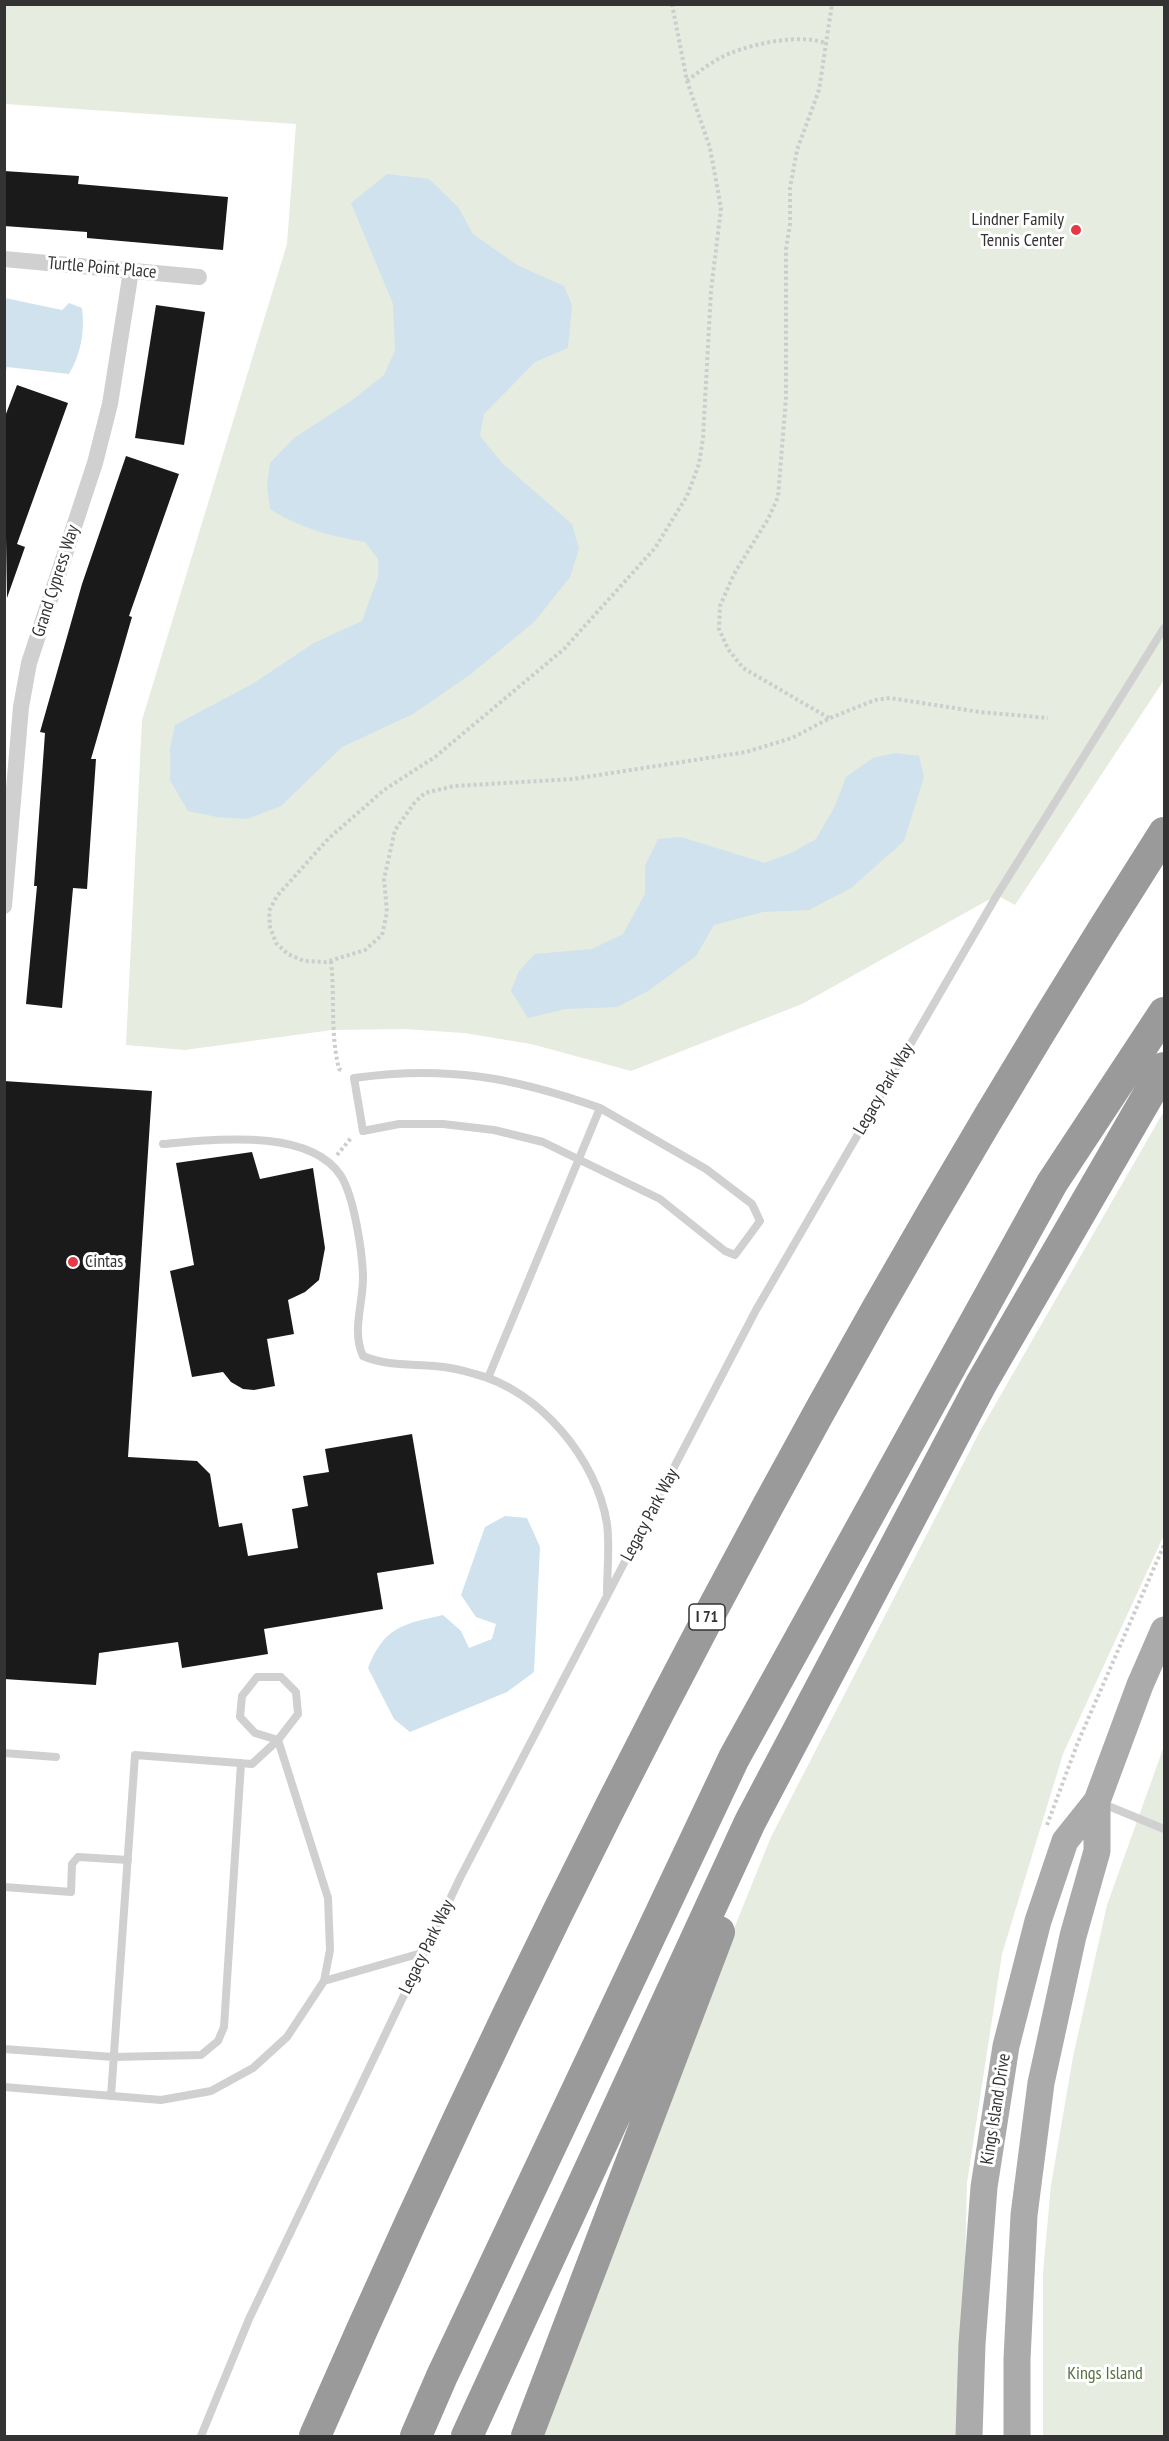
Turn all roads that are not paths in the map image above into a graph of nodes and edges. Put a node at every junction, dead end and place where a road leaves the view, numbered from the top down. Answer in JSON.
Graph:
{"nodes":[{"id":1,"x":4,"y":259,"type":"edge"},
{"id":2,"x":131,"y":271,"type":"junction"},
{"id":3,"x":199,"y":277,"type":"dead end"},
{"id":4,"x":1164,"y":628,"type":"edge"},
{"id":5,"x":9,"y":792,"type":"edge"},
{"id":6,"x":1164,"y":833,"type":"edge"},
{"id":7,"x":5,"y":900,"type":"edge"},
{"id":8,"x":1164,"y":1013,"type":"edge"},
{"id":9,"x":1164,"y":1068,"type":"edge"},
{"id":10,"x":600,"y":1108,"type":"junction"},
{"id":11,"x":163,"y":1144,"type":"dead end"},
{"id":12,"x":578,"y":1160,"type":"junction"},
{"id":13,"x":488,"y":1378,"type":"junction"},
{"id":14,"x":608,"y":1596,"type":"junction"},
{"id":15,"x":1164,"y":1630,"type":"edge"},
{"id":16,"x":278,"y":1740,"type":"junction"},
{"id":17,"x":4,"y":1753,"type":"edge"},
{"id":18,"x":56,"y":1756,"type":"dead end"},
{"id":19,"x":241,"y":1763,"type":"junction"},
{"id":20,"x":1097,"y":1801,"type":"junction"},
{"id":21,"x":750,"y":1822,"type":"junction"},
{"id":22,"x":1164,"y":1828,"type":"edge"},
{"id":23,"x":128,"y":1860,"type":"junction"},
{"id":24,"x":4,"y":1887,"type":"edge"},
{"id":25,"x":425,"y":1952,"type":"junction"},
{"id":26,"x":324,"y":1981,"type":"junction"},
{"id":27,"x":4,"y":2049,"type":"edge"},
{"id":28,"x":114,"y":2057,"type":"junction"},
{"id":29,"x":4,"y":2087,"type":"edge"},
{"id":30,"x":111,"y":2096,"type":"junction"},
{"id":31,"x":201,"y":2436,"type":"edge"},
{"id":32,"x":315,"y":2436,"type":"edge"},
{"id":33,"x":416,"y":2436,"type":"edge"},
{"id":34,"x":467,"y":2436,"type":"edge"},
{"id":35,"x":527,"y":2436,"type":"edge"},
{"id":36,"x":969,"y":2436,"type":"edge"},
{"id":37,"x":1017,"y":2436,"type":"edge"}],
"edges":[{"from":1,"to":2,"type":"street","name":"Turtle Point Place"},
{"from":2,"to":3,"type":"street","name":"Turtle Point Place"},
{"from":2,"to":5,"type":"street","name":"Grand Cypress Way"},
{"from":4,"to":14,"type":"lane","name":"Legacy Park Way"},
{"from":5,"to":7,"type":"street","name":"Grand Cypress Way"},
{"from":6,"to":32,"type":"highway","number":"I 71"},
{"from":8,"to":33,"type":"highway"},
{"from":9,"to":21,"type":"highway"},
{"from":10,"to":12,"type":"lane"},
{"from":10,"to":12,"type":"lane"},
{"from":10,"to":12,"type":"lane"},
{"from":11,"to":13,"type":"lane"},
{"from":12,"to":13,"type":"lane"},
{"from":13,"to":14,"type":"lane"},
{"from":14,"to":25,"type":"lane","name":"Legacy Park Way"},
{"from":15,"to":20,"type":"main road","name":"Kings Island Drive"},
{"from":16,"to":16,"type":"lane"},
{"from":16,"to":19,"type":"lane"},
{"from":16,"to":26,"type":"lane"},
{"from":17,"to":18,"type":"lane"},
{"from":19,"to":23,"type":"lane"},
{"from":19,"to":28,"type":"lane"},
{"from":20,"to":22,"type":"lane"},
{"from":20,"to":36,"type":"main road","name":"Kings Island Drive"},
{"from":20,"to":37,"type":"main road","name":"Kings Island Drive"},
{"from":21,"to":34,"type":"highway"},
{"from":21,"to":35,"type":"highway"},
{"from":23,"to":24,"type":"lane"},
{"from":23,"to":28,"type":"lane"},
{"from":25,"to":26,"type":"lane"},
{"from":25,"to":31,"type":"lane","name":"Legacy Park Way"},
{"from":26,"to":30,"type":"lane"},
{"from":27,"to":28,"type":"lane"},
{"from":28,"to":30,"type":"lane"},
{"from":29,"to":30,"type":"lane"}]}
